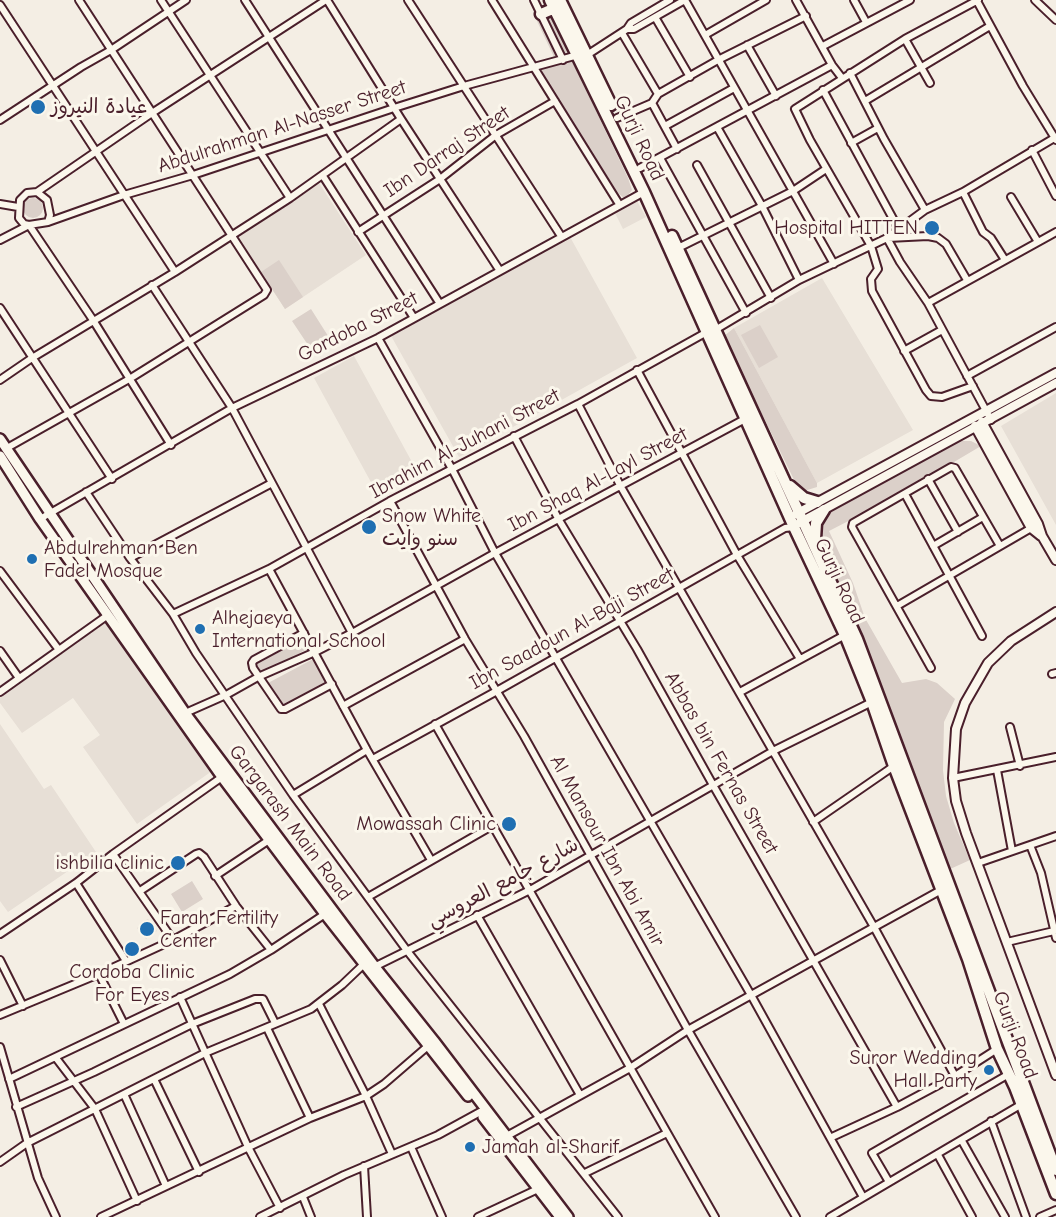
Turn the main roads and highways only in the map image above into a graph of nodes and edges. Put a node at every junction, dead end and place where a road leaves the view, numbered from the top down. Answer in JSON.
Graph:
{"nodes":[{"id":1,"x":555,"y":3,"type":"edge"},
{"id":2,"x":540,"y":14,"type":"road end"},
{"id":3,"x":583,"y":55,"type":"junction"},
{"id":4,"x":711,"y":331,"type":"junction"},
{"id":5,"x":0,"y":439,"type":"edge"},
{"id":6,"x":0,"y":456,"type":"edge"},
{"id":7,"x":781,"y":476,"type":"junction"},
{"id":8,"x":45,"y":516,"type":"junction"},
{"id":9,"x":795,"y":521,"type":"junction"},
{"id":10,"x":817,"y":548,"type":"junction"},
{"id":11,"x":181,"y":714,"type":"junction"},
{"id":12,"x":946,"y":887,"type":"junction"},
{"id":13,"x":369,"y":967,"type":"junction"},
{"id":14,"x":503,"y":1138,"type":"junction"},
{"id":15,"x":1056,"y":1170,"type":"edge"},
{"id":16,"x":1056,"y":1194,"type":"edge"},
{"id":17,"x":560,"y":1217,"type":"edge"},
{"id":18,"x":568,"y":1217,"type":"edge"}],
"edges":[{"from":1,"to":2,"type":"highway"},
{"from":1,"to":3,"type":"highway","name":"Gurji Road"},
{"from":3,"to":4,"type":"highway","name":"Gurji Road"},
{"from":3,"to":4,"type":"highway","name":"Gurji Road"},
{"from":4,"to":7,"type":"highway","name":"Gurji Road"},
{"from":4,"to":9,"type":"highway","name":"Gurji Road"},
{"from":5,"to":8,"type":"main road","name":"Gargarash Main Road"},
{"from":6,"to":8,"type":"main road","name":"Gargarash Main Road"},
{"from":7,"to":9,"type":"highway","name":"Gurji Road"},
{"from":7,"to":10,"type":"highway"},
{"from":8,"to":11,"type":"main road","name":"Gargarash Main Road"},
{"from":8,"to":11,"type":"main road","name":"Gargarash Main Road"},
{"from":9,"to":10,"type":"highway","name":"Gurji Road"},
{"from":9,"to":12,"type":"highway","name":"Gurji Road"},
{"from":10,"to":12,"type":"highway","name":"Gurji Road"},
{"from":11,"to":13,"type":"main road","name":"Gargarash Main Road"},
{"from":11,"to":13,"type":"main road","name":"Gargarash Main Road"},
{"from":12,"to":15,"type":"highway","name":"Gurji Road"},
{"from":12,"to":16,"type":"highway","name":"Gurji Road"},
{"from":13,"to":14,"type":"main road","name":"Gargarash Main Road"},
{"from":13,"to":14,"type":"main road","name":"Gargarash Main Road"},
{"from":14,"to":17,"type":"main road","name":"Gargarash Main Road"},
{"from":14,"to":18,"type":"main road","name":"Gargarash Main Road"}]}
